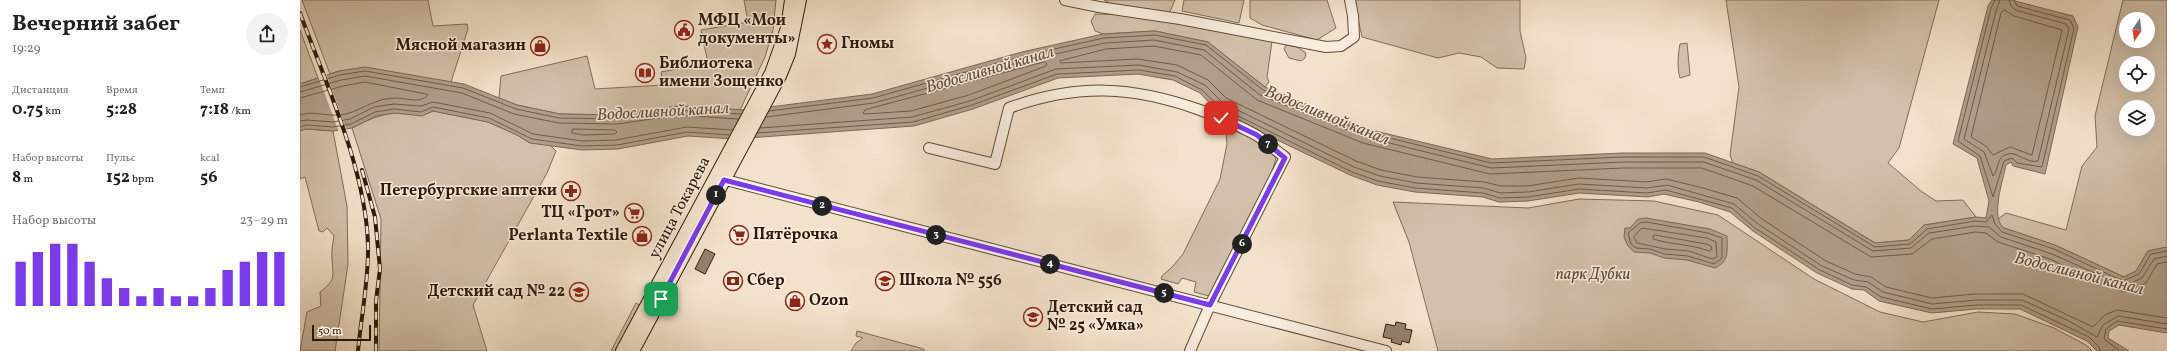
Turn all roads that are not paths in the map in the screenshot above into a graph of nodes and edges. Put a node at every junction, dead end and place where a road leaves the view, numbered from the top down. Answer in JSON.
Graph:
{"nodes":[{"id":1,"x":791,"y":0,"type":"edge"},
{"id":2,"x":800,"y":0,"type":"edge"},
{"id":3,"x":1065,"y":0,"type":"edge"},
{"id":4,"x":1350,"y":0,"type":"edge"},
{"id":5,"x":761,"y":102,"type":"junction"},
{"id":6,"x":929,"y":148,"type":"dead end"},
{"id":7,"x":719,"y":179,"type":"junction"},
{"id":8,"x":1210,"y":305,"type":"junction"},
{"id":9,"x":622,"y":351,"type":"edge"},
{"id":10,"x":633,"y":351,"type":"edge"},
{"id":11,"x":1190,"y":351,"type":"edge"},
{"id":12,"x":1386,"y":351,"type":"edge"}],
"edges":[{"from":1,"to":5,"type":"main road"},
{"from":2,"to":5,"type":"main road"},
{"from":3,"to":4,"type":"street"},
{"from":5,"to":7,"type":"main road","name":"улица Токарева"},
{"from":6,"to":8,"type":"street"},
{"from":7,"to":8,"type":"street"},
{"from":7,"to":9,"type":"main road","name":"улица Токарева"},
{"from":7,"to":10,"type":"main road","name":"улица Токарева"},
{"from":8,"to":11,"type":"street"},
{"from":8,"to":12,"type":"street"}]}
